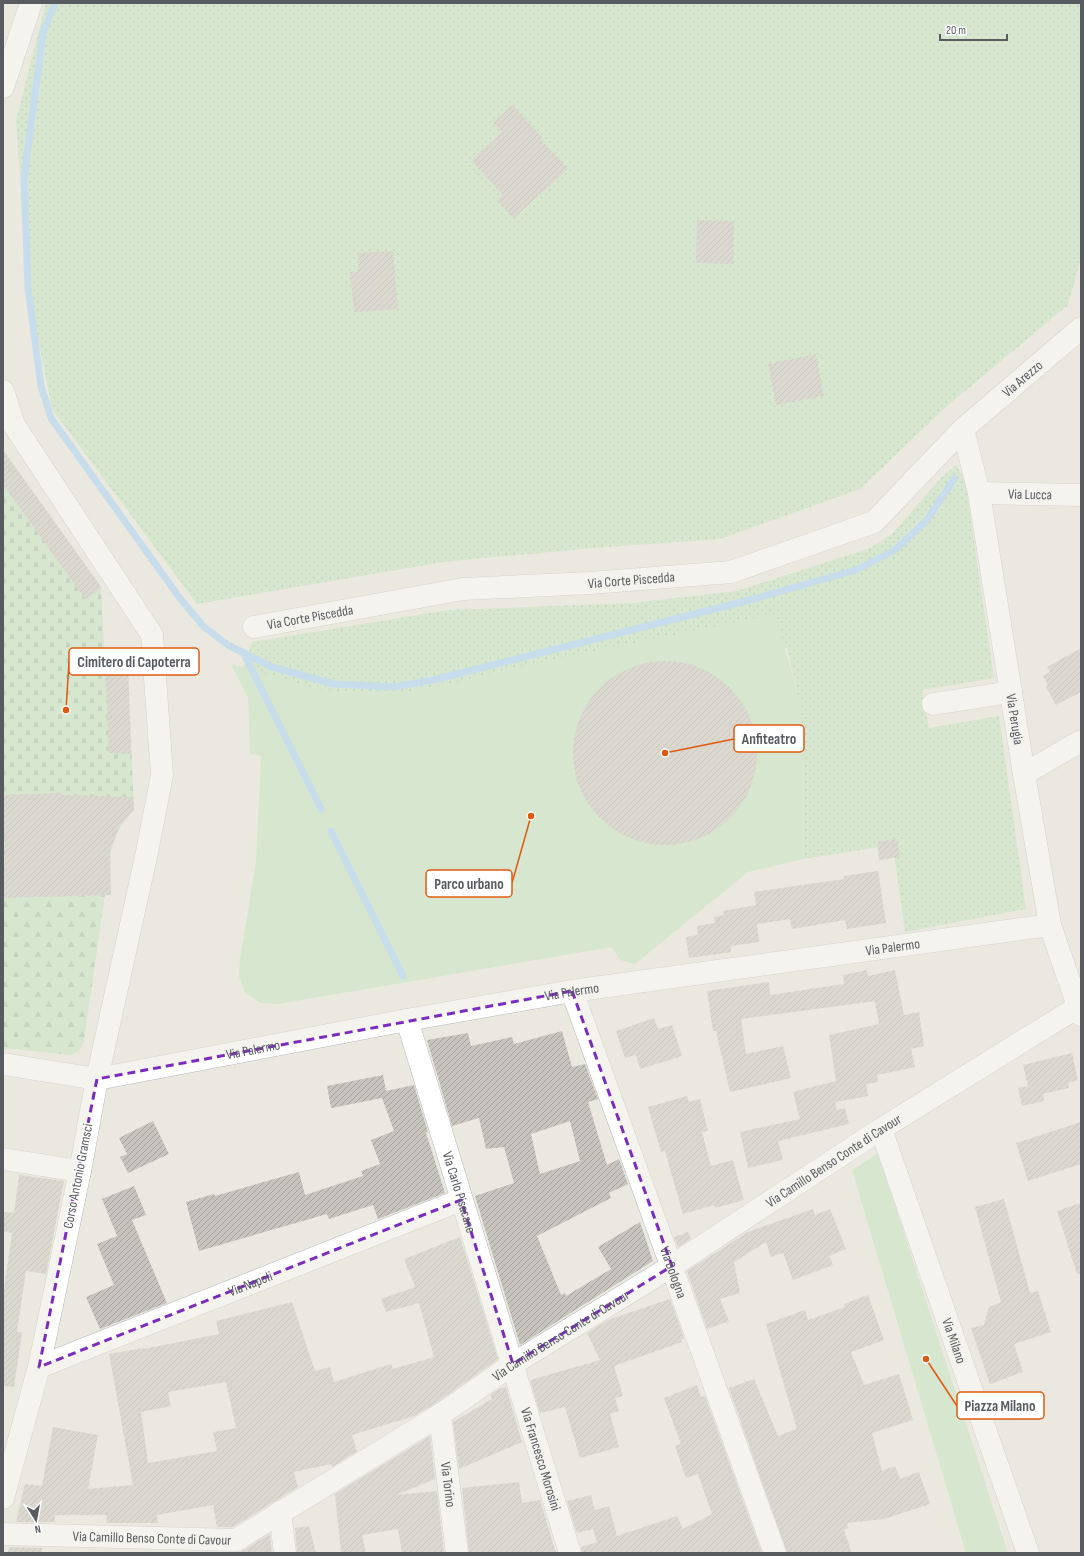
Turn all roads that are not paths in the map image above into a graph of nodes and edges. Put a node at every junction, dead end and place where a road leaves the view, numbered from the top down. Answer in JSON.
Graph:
{"nodes":[{"id":1,"x":31,"y":3,"type":"edge"},
{"id":2,"x":3,"y":87,"type":"edge"},
{"id":3,"x":1081,"y":328,"type":"edge"},
{"id":4,"x":3,"y":391,"type":"edge"},
{"id":5,"x":963,"y":429,"type":"junction"},
{"id":6,"x":979,"y":493,"type":"junction"},
{"id":7,"x":1081,"y":495,"type":"edge"},
{"id":8,"x":254,"y":626,"type":"dead end"},
{"id":9,"x":1011,"y":692,"type":"junction"},
{"id":10,"x":933,"y":704,"type":"dead end"},
{"id":11,"x":1081,"y":741,"type":"edge"},
{"id":12,"x":1024,"y":774,"type":"junction"},
{"id":13,"x":1050,"y":925,"type":"junction"},
{"id":14,"x":572,"y":991,"type":"junction"},
{"id":15,"x":1080,"y":1009,"type":"edge"},
{"id":16,"x":407,"y":1020,"type":"junction"},
{"id":17,"x":3,"y":1064,"type":"edge"},
{"id":18,"x":97,"y":1079,"type":"junction"},
{"id":19,"x":881,"y":1129,"type":"junction"},
{"id":20,"x":3,"y":1159,"type":"edge"},
{"id":21,"x":80,"y":1171,"type":"junction"},
{"id":22,"x":461,"y":1200,"type":"junction"},
{"id":23,"x":672,"y":1266,"type":"junction"},
{"id":24,"x":513,"y":1364,"type":"junction"},
{"id":25,"x":39,"y":1367,"type":"junction"},
{"id":26,"x":440,"y":1415,"type":"junction"},
{"id":27,"x":3,"y":1498,"type":"edge"},
{"id":28,"x":280,"y":1512,"type":"junction"},
{"id":29,"x":3,"y":1534,"type":"edge"},
{"id":30,"x":285,"y":1553,"type":"edge"},
{"id":31,"x":457,"y":1553,"type":"edge"},
{"id":32,"x":570,"y":1553,"type":"edge"},
{"id":33,"x":775,"y":1553,"type":"edge"},
{"id":34,"x":1028,"y":1553,"type":"edge"}],
"edges":[{"from":1,"to":2,"type":"street"},
{"from":3,"to":5,"type":"street","name":"Via Arezzo"},
{"from":4,"to":18,"type":"street","name":"Corso Antonio Gramsci"},
{"from":5,"to":6,"type":"street","name":"Via Perugia"},
{"from":5,"to":8,"type":"street","name":"Via Corte Piscedda"},
{"from":6,"to":7,"type":"street","name":"Via Lucca"},
{"from":6,"to":9,"type":"street","name":"Via Perugia"},
{"from":9,"to":10,"type":"street"},
{"from":9,"to":12,"type":"street","name":"Via Perugia"},
{"from":11,"to":12,"type":"street"},
{"from":12,"to":13,"type":"street","name":"Via Perugia"},
{"from":13,"to":14,"type":"street","name":"Via Palermo"},
{"from":13,"to":15,"type":"street","name":"Via Perugia"},
{"from":14,"to":16,"type":"street","name":"Via Palermo"},
{"from":14,"to":23,"type":"street","name":"Via Bologna"},
{"from":15,"to":19,"type":"street","name":"Via Camillo Benso Conte di Cavour"},
{"from":16,"to":18,"type":"street","name":"Via Palermo"},
{"from":16,"to":22,"type":"street","name":"Via Carlo Pisacane"},
{"from":17,"to":18,"type":"street","name":"Via Palermo"},
{"from":18,"to":21,"type":"street","name":"Corso Antonio Gramsci"},
{"from":19,"to":23,"type":"street","name":"Via Camillo Benso Conte di Cavour"},
{"from":19,"to":34,"type":"street","name":"Via Milano"},
{"from":20,"to":21,"type":"street"},
{"from":21,"to":25,"type":"street","name":"Corso Antonio Gramsci"},
{"from":22,"to":24,"type":"street","name":"Via Carlo Pisacane"},
{"from":22,"to":25,"type":"street","name":"Via Napoli"},
{"from":23,"to":24,"type":"street","name":"Via Camillo Benso Conte di Cavour"},
{"from":23,"to":33,"type":"street","name":"Via Bologna"},
{"from":24,"to":26,"type":"street","name":"Via Camillo Benso Conte di Cavour"},
{"from":24,"to":32,"type":"street","name":"Via Francesco Morosini"},
{"from":25,"to":27,"type":"street","name":"Corso Antonio Gramsci"},
{"from":26,"to":28,"type":"street","name":"Via Camillo Benso Conte di Cavour"},
{"from":26,"to":31,"type":"street","name":"Via Torino"},
{"from":28,"to":29,"type":"street","name":"Via Camillo Benso Conte di Cavour"},
{"from":28,"to":30,"type":"street"}]}
